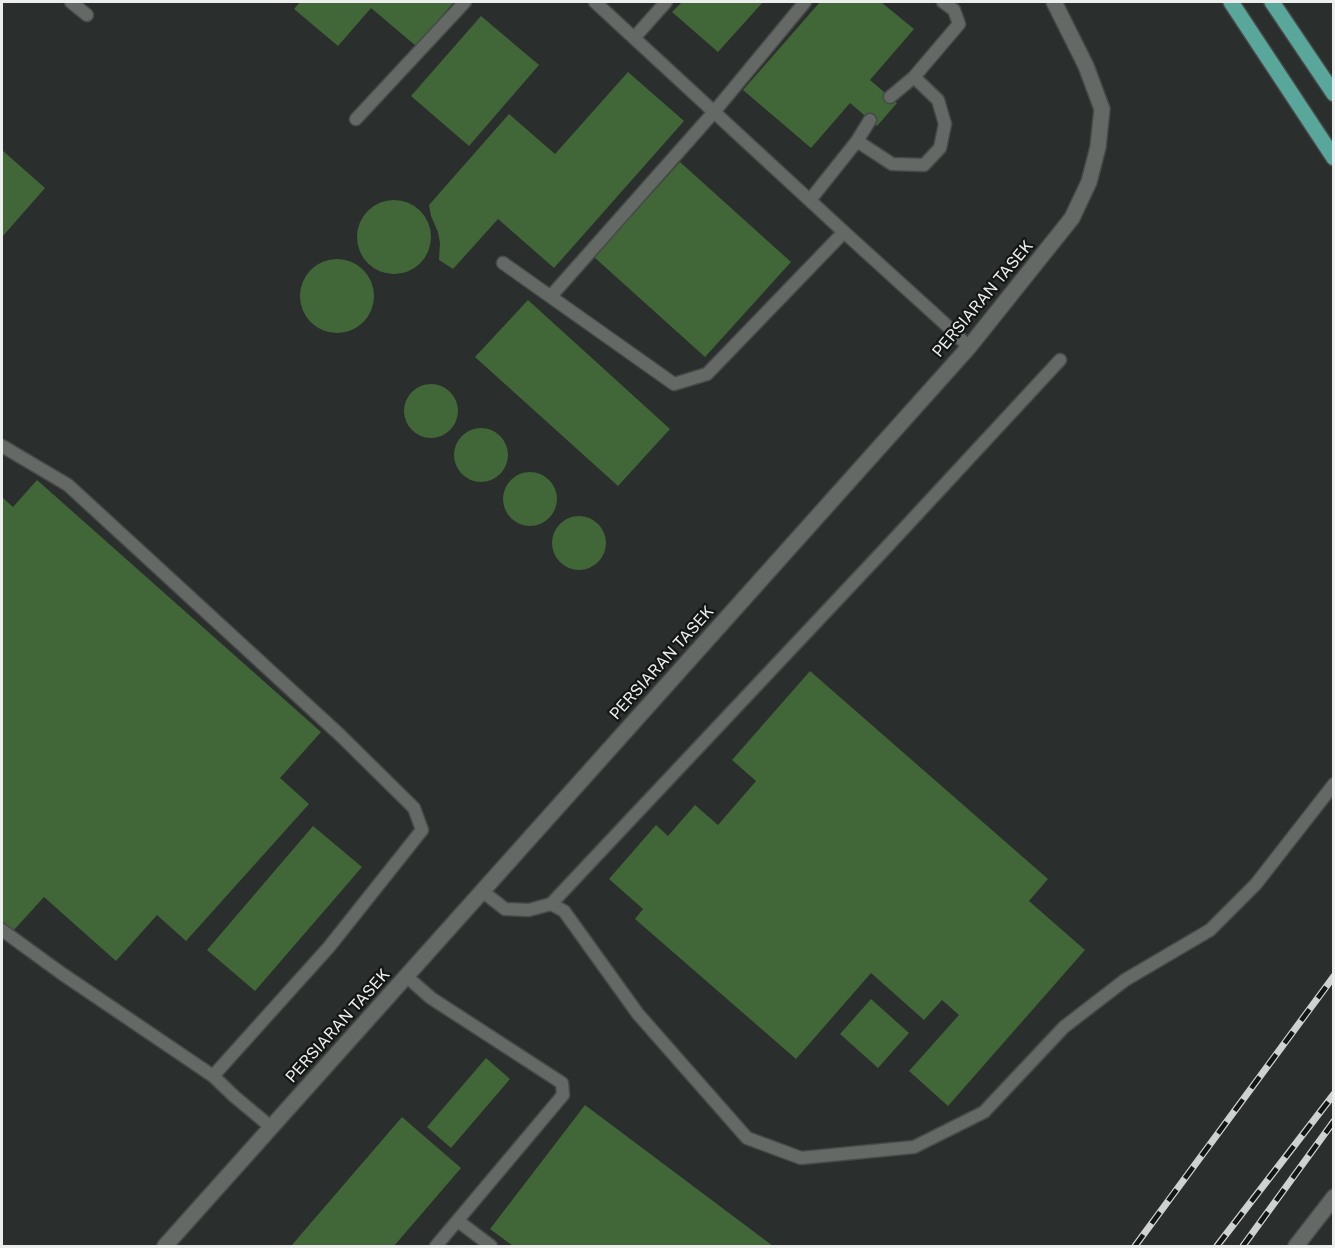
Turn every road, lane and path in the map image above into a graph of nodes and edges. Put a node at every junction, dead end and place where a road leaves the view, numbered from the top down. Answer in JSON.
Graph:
{"nodes":[{"id":1,"x":71,"y":2,"type":"edge"},
{"id":2,"x":465,"y":2,"type":"edge"},
{"id":3,"x":595,"y":2,"type":"edge"},
{"id":4,"x":666,"y":2,"type":"edge"},
{"id":5,"x":805,"y":2,"type":"edge"},
{"id":6,"x":943,"y":2,"type":"edge"},
{"id":7,"x":1054,"y":2,"type":"edge"},
{"id":8,"x":1231,"y":2,"type":"edge"},
{"id":9,"x":1272,"y":2,"type":"edge"},
{"id":10,"x":87,"y":15,"type":"dead end"},
{"id":11,"x":634,"y":38,"type":"junction"},
{"id":12,"x":914,"y":77,"type":"junction"},
{"id":13,"x":1334,"y":94,"type":"edge"},
{"id":14,"x":890,"y":97,"type":"dead end"},
{"id":15,"x":714,"y":112,"type":"junction"},
{"id":16,"x":356,"y":119,"type":"dead end"},
{"id":17,"x":870,"y":120,"type":"dead end"},
{"id":18,"x":857,"y":141,"type":"junction"},
{"id":19,"x":1334,"y":159,"type":"edge"},
{"id":20,"x":810,"y":200,"type":"junction"},
{"id":21,"x":844,"y":232,"type":"junction"},
{"id":22,"x":503,"y":263,"type":"dead end"},
{"id":23,"x":551,"y":296,"type":"junction"},
{"id":24,"x":969,"y":347,"type":"junction"},
{"id":25,"x":1060,"y":360,"type":"dead end"},
{"id":26,"x":2,"y":446,"type":"edge"},
{"id":27,"x":1334,"y":784,"type":"edge"},
{"id":28,"x":482,"y":891,"type":"junction"},
{"id":29,"x":551,"y":904,"type":"junction"},
{"id":30,"x":2,"y":930,"type":"edge"},
{"id":31,"x":406,"y":976,"type":"junction"},
{"id":32,"x":213,"y":1076,"type":"junction"},
{"id":33,"x":271,"y":1127,"type":"junction"},
{"id":34,"x":1334,"y":1197,"type":"edge"},
{"id":35,"x":458,"y":1221,"type":"junction"},
{"id":36,"x":165,"y":1246,"type":"edge"},
{"id":37,"x":436,"y":1246,"type":"edge"},
{"id":38,"x":491,"y":1246,"type":"edge"},
{"id":39,"x":1296,"y":1246,"type":"edge"}],
"edges":[{"from":1,"to":10,"type":"lane"},
{"from":2,"to":16,"type":"lane"},
{"from":3,"to":11,"type":"lane"},
{"from":4,"to":11,"type":"lane"},
{"from":5,"to":15,"type":"lane"},
{"from":6,"to":12,"type":"lane"},
{"from":7,"to":24,"type":"street","name":"PERSIARAN TASEK"},
{"from":8,"to":19,"type":"main road"},
{"from":9,"to":13,"type":"main road"},
{"from":11,"to":15,"type":"lane"},
{"from":12,"to":14,"type":"lane"},
{"from":12,"to":18,"type":"lane"},
{"from":15,"to":20,"type":"lane"},
{"from":15,"to":23,"type":"lane"},
{"from":17,"to":18,"type":"lane"},
{"from":18,"to":20,"type":"lane"},
{"from":20,"to":21,"type":"lane"},
{"from":21,"to":23,"type":"lane"},
{"from":21,"to":24,"type":"lane"},
{"from":22,"to":23,"type":"lane"},
{"from":24,"to":28,"type":"street","name":"PERSIARAN TASEK"},
{"from":25,"to":29,"type":"lane"},
{"from":26,"to":32,"type":"lane"},
{"from":27,"to":29,"type":"lane"},
{"from":28,"to":29,"type":"lane"},
{"from":28,"to":31,"type":"street","name":"PERSIARAN TASEK"},
{"from":30,"to":32,"type":"lane"},
{"from":31,"to":33,"type":"street","name":"PERSIARAN TASEK"},
{"from":31,"to":35,"type":"lane"},
{"from":32,"to":33,"type":"lane"},
{"from":33,"to":36,"type":"street","name":"PERSIARAN TASEK"},
{"from":34,"to":39,"type":"street"},
{"from":35,"to":37,"type":"lane"},
{"from":35,"to":38,"type":"lane"}]}
